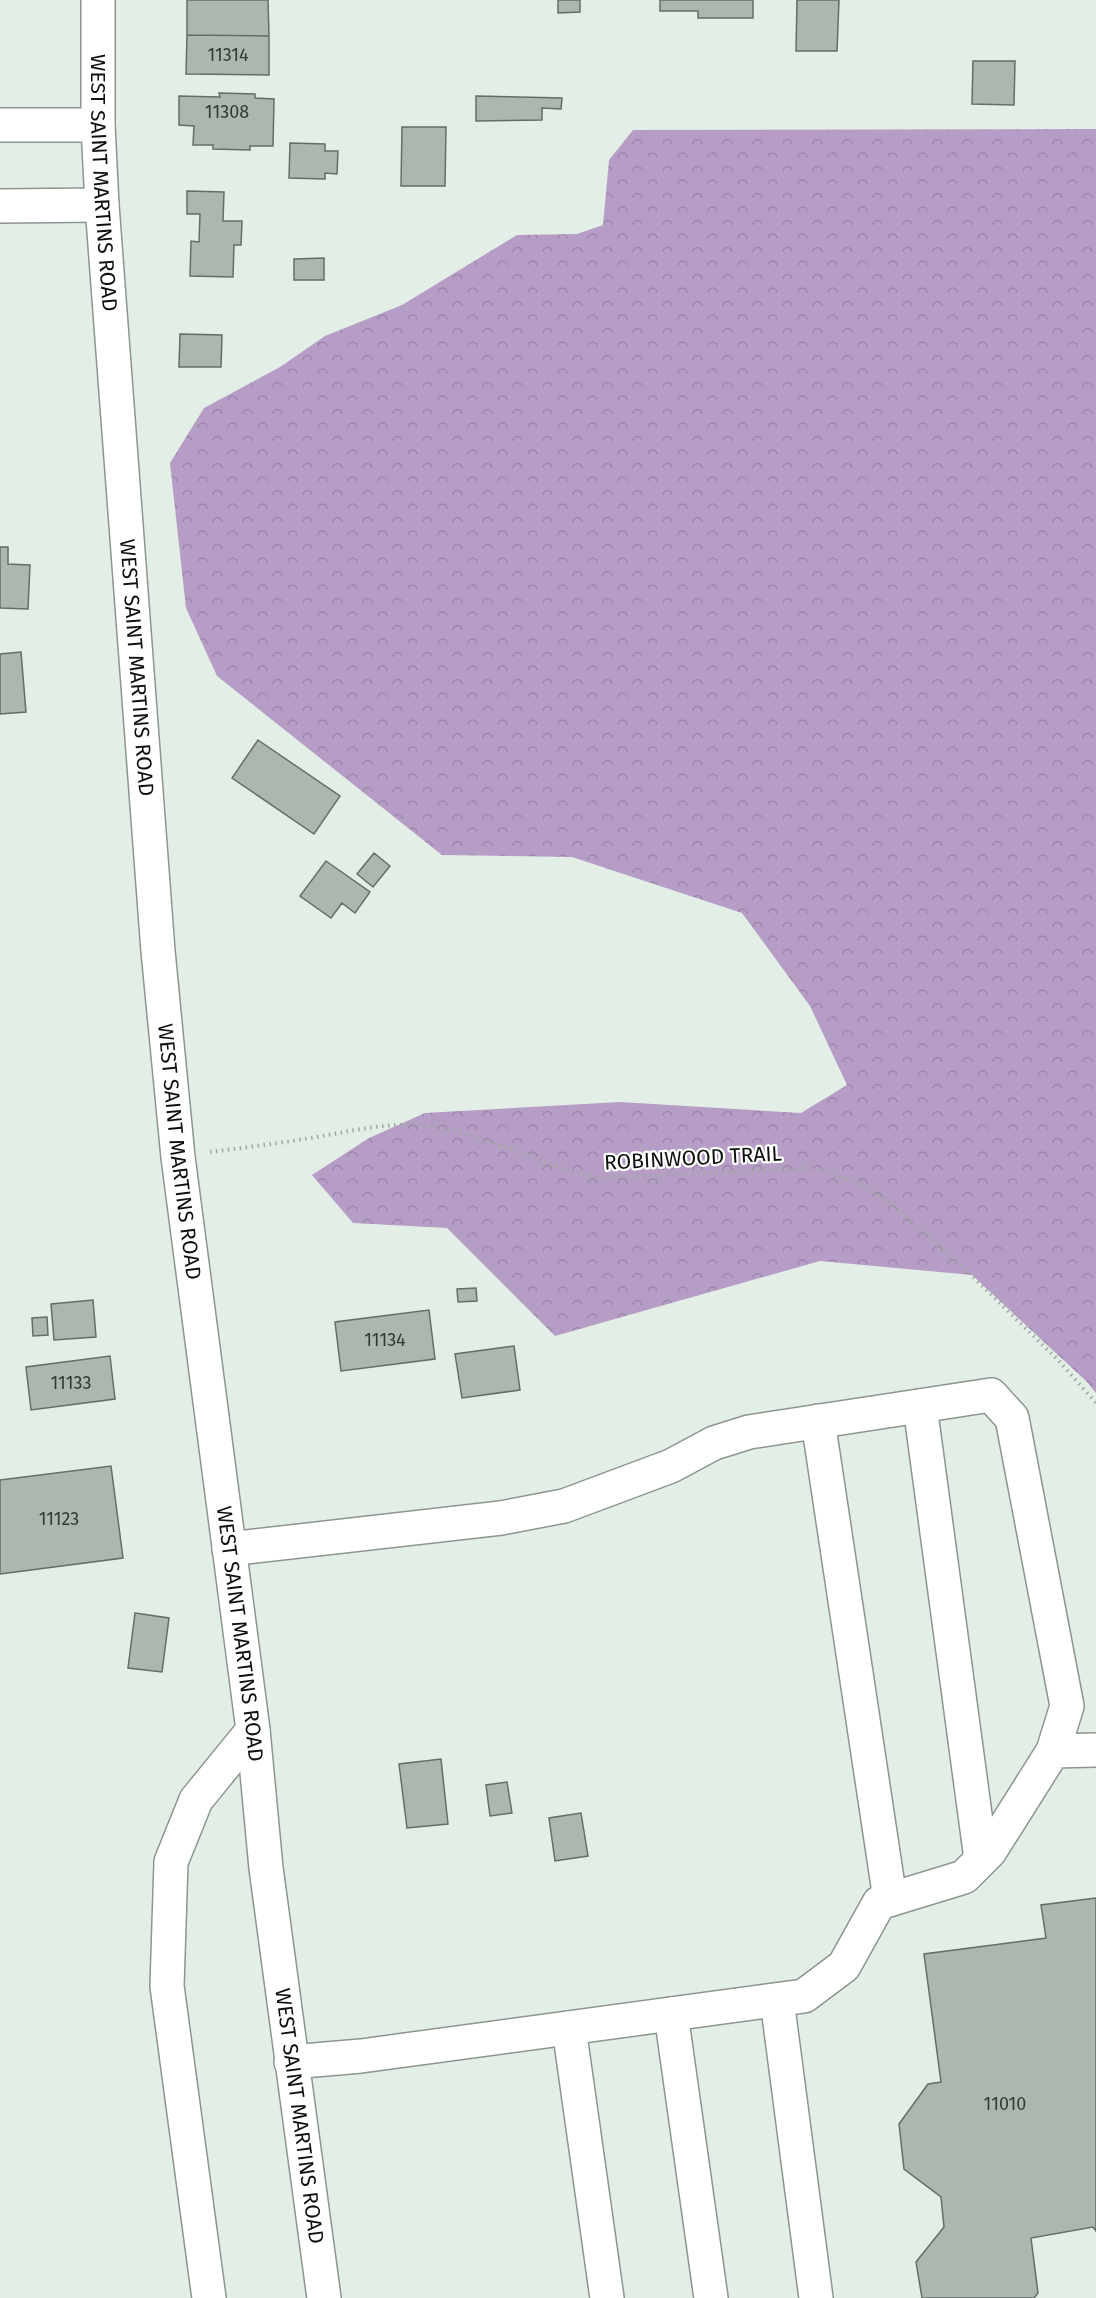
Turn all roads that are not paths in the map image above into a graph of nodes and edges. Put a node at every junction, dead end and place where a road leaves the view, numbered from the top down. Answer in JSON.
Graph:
{"nodes":[{"id":1,"x":98,"y":0,"type":"edge"},
{"id":2,"x":98,"y":124,"type":"junction"},
{"id":3,"x":0,"y":125,"type":"edge"},
{"id":4,"x":102,"y":205,"type":"junction"},
{"id":5,"x":0,"y":206,"type":"edge"},
{"id":6,"x":920,"y":1406,"type":"junction"},
{"id":7,"x":818,"y":1421,"type":"junction"},
{"id":8,"x":229,"y":1549,"type":"junction"},
{"id":9,"x":253,"y":1730,"type":"junction"},
{"id":10,"x":1053,"y":1750,"type":"junction"},
{"id":11,"x":1096,"y":1750,"type":"edge"},
{"id":12,"x":981,"y":1859,"type":"junction"},
{"id":13,"x":890,"y":1899,"type":"junction"},
{"id":14,"x":777,"y":2000,"type":"junction"},
{"id":15,"x":671,"y":2014,"type":"junction"},
{"id":16,"x":569,"y":2028,"type":"junction"},
{"id":17,"x":291,"y":2062,"type":"junction"},
{"id":18,"x":209,"y":2298,"type":"edge"},
{"id":19,"x":324,"y":2298,"type":"edge"},
{"id":20,"x":607,"y":2298,"type":"edge"},
{"id":21,"x":711,"y":2298,"type":"edge"},
{"id":22,"x":816,"y":2298,"type":"edge"}],
"edges":[{"from":1,"to":2,"type":"street","name":"WEST SAINT MARTINS ROAD"},
{"from":2,"to":3,"type":"street"},
{"from":2,"to":4,"type":"street","name":"WEST SAINT MARTINS ROAD"},
{"from":4,"to":5,"type":"street"},
{"from":4,"to":8,"type":"street","name":"WEST SAINT MARTINS ROAD"},
{"from":6,"to":7,"type":"street"},
{"from":6,"to":10,"type":"street"},
{"from":6,"to":12,"type":"street"},
{"from":7,"to":8,"type":"street"},
{"from":7,"to":13,"type":"street"},
{"from":8,"to":9,"type":"street","name":"WEST SAINT MARTINS ROAD"},
{"from":9,"to":17,"type":"street","name":"WEST SAINT MARTINS ROAD"},
{"from":9,"to":18,"type":"street"},
{"from":10,"to":11,"type":"street"},
{"from":10,"to":12,"type":"street"},
{"from":12,"to":13,"type":"street"},
{"from":13,"to":14,"type":"street"},
{"from":14,"to":15,"type":"street"},
{"from":14,"to":22,"type":"street"},
{"from":15,"to":16,"type":"street"},
{"from":15,"to":21,"type":"street"},
{"from":16,"to":17,"type":"street"},
{"from":16,"to":20,"type":"street"},
{"from":17,"to":19,"type":"street","name":"WEST SAINT MARTINS ROAD"}]}
